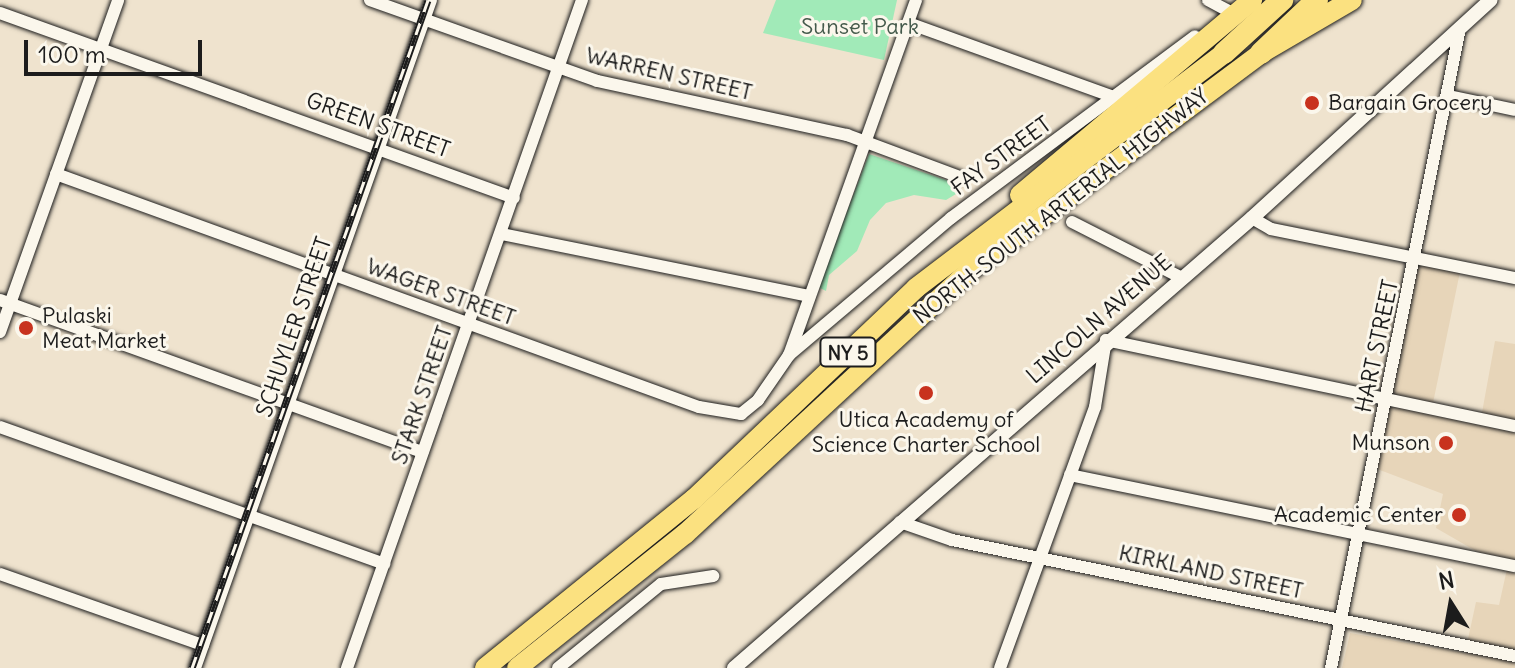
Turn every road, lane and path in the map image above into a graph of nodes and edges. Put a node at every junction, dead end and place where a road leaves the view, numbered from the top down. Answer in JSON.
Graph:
{"nodes":[{"id":1,"x":118,"y":0,"type":"edge"},
{"id":2,"x":370,"y":0,"type":"edge"},
{"id":3,"x":431,"y":0,"type":"edge"},
{"id":4,"x":582,"y":0,"type":"edge"},
{"id":5,"x":916,"y":0,"type":"edge"},
{"id":6,"x":1208,"y":0,"type":"edge"},
{"id":7,"x":1244,"y":0,"type":"edge"},
{"id":8,"x":1252,"y":0,"type":"edge"},
{"id":9,"x":1282,"y":0,"type":"edge"},
{"id":10,"x":1317,"y":0,"type":"edge"},
{"id":11,"x":1352,"y":0,"type":"edge"},
{"id":12,"x":1491,"y":0,"type":"edge"},
{"id":13,"x":1229,"y":11,"type":"junction"},
{"id":14,"x":0,"y":13,"type":"edge"},
{"id":15,"x":424,"y":20,"type":"junction"},
{"id":16,"x":908,"y":23,"type":"junction"},
{"id":17,"x":1459,"y":33,"type":"junction"},
{"id":18,"x":101,"y":48,"type":"junction"},
{"id":19,"x":1224,"y":53,"type":"joint"},
{"id":20,"x":1261,"y":53,"type":"junction"},
{"id":21,"x":559,"y":67,"type":"junction"},
{"id":22,"x":1449,"y":96,"type":"junction"},
{"id":23,"x":1114,"y":97,"type":"junction"},
{"id":24,"x":1515,"y":110,"type":"edge"},
{"id":25,"x":865,"y":141,"type":"junction"},
{"id":26,"x":379,"y":147,"type":"junction"},
{"id":27,"x":56,"y":174,"type":"junction"},
{"id":28,"x":960,"y":177,"type":"dead end"},
{"id":29,"x":514,"y":198,"type":"junction"},
{"id":30,"x":1252,"y":218,"type":"junction"},
{"id":31,"x":1072,"y":222,"type":"dead end"},
{"id":32,"x":502,"y":234,"type":"junction"},
{"id":33,"x":1416,"y":257,"type":"junction"},
{"id":34,"x":334,"y":275,"type":"junction"},
{"id":35,"x":1180,"y":277,"type":"junction"},
{"id":36,"x":1515,"y":278,"type":"edge"},
{"id":37,"x":916,"y":288,"type":"junction"},
{"id":38,"x":809,"y":296,"type":"junction"},
{"id":39,"x":5,"y":302,"type":"edge"},
{"id":40,"x":469,"y":323,"type":"junction"},
{"id":41,"x":0,"y":332,"type":"edge"},
{"id":42,"x":1106,"y":340,"type":"junction"},
{"id":43,"x":789,"y":355,"type":"junction"},
{"id":44,"x":1386,"y":398,"type":"junction"},
{"id":45,"x":289,"y":402,"type":"junction"},
{"id":46,"x":1515,"y":426,"type":"edge"},
{"id":47,"x":0,"y":427,"type":"edge"},
{"id":48,"x":423,"y":452,"type":"junction"},
{"id":49,"x":1070,"y":475,"type":"junction"},
{"id":50,"x":248,"y":519,"type":"junction"},
{"id":51,"x":900,"y":522,"type":"junction"},
{"id":52,"x":1358,"y":534,"type":"junction"},
{"id":53,"x":1040,"y":556,"type":"junction"},
{"id":54,"x":384,"y":564,"type":"junction"},
{"id":55,"x":1515,"y":566,"type":"edge"},
{"id":56,"x":0,"y":574,"type":"edge"},
{"id":57,"x":713,"y":576,"type":"dead end"},
{"id":58,"x":1341,"y":619,"type":"junction"},
{"id":59,"x":203,"y":645,"type":"junction"},
{"id":60,"x":1515,"y":656,"type":"edge"},
{"id":61,"x":195,"y":668,"type":"edge"},
{"id":62,"x":347,"y":668,"type":"edge"},
{"id":63,"x":485,"y":668,"type":"edge"},
{"id":64,"x":517,"y":668,"type":"edge"},
{"id":65,"x":558,"y":668,"type":"edge"},
{"id":66,"x":734,"y":668,"type":"edge"},
{"id":67,"x":1000,"y":668,"type":"edge"},
{"id":68,"x":1331,"y":668,"type":"edge"}],
"edges":[{"from":1,"to":18,"type":"street"},
{"from":2,"to":15,"type":"street","name":"WARREN STREET"},
{"from":3,"to":15,"type":"street","name":"SCHUYLER STREET"},
{"from":4,"to":21,"type":"street","name":"STARK STREET"},
{"from":5,"to":16,"type":"street"},
{"from":6,"to":13,"type":"street"},
{"from":7,"to":13,"type":"street","name":"FAY STREET"},
{"from":8,"to":37,"type":"highway"},
{"from":9,"to":19,"type":"highway","name":"NORTH-SOUTH ARTERIAL HIGHWAY","number":"NY 5"},
{"from":10,"to":20,"type":"highway","name":"NORTH-SOUTH ARTERIAL HIGHWAY","number":"NY 5"},
{"from":11,"to":20,"type":"highway"},
{"from":12,"to":17,"type":"street","name":"LINCOLN AVENUE"},
{"from":13,"to":23,"type":"street","name":"FAY STREET"},
{"from":14,"to":18,"type":"street","name":"GREEN STREET"},
{"from":15,"to":21,"type":"street","name":"WARREN STREET"},
{"from":15,"to":26,"type":"street","name":"SCHUYLER STREET"},
{"from":16,"to":23,"type":"street"},
{"from":16,"to":25,"type":"street"},
{"from":17,"to":22,"type":"street","name":"HART STREET"},
{"from":17,"to":30,"type":"street","name":"LINCOLN AVENUE"},
{"from":18,"to":26,"type":"street","name":"GREEN STREET"},
{"from":18,"to":27,"type":"street"},
{"from":19,"to":37,"type":"highway","name":"NORTH-SOUTH ARTERIAL HIGHWAY","number":"NY 5"},
{"from":20,"to":64,"type":"highway","name":"NORTH-SOUTH ARTERIAL HIGHWAY","number":"NY 5"},
{"from":21,"to":25,"type":"street","name":"WARREN STREET"},
{"from":21,"to":29,"type":"street","name":"STARK STREET"},
{"from":22,"to":24,"type":"street"},
{"from":22,"to":33,"type":"street","name":"HART STREET"},
{"from":23,"to":43,"type":"street","name":"FAY STREET"},
{"from":25,"to":28,"type":"street","name":"WARREN STREET"},
{"from":25,"to":38,"type":"street"},
{"from":26,"to":29,"type":"street","name":"GREEN STREET"},
{"from":26,"to":34,"type":"street","name":"SCHUYLER STREET"},
{"from":27,"to":34,"type":"street","name":"WAGER STREET"},
{"from":27,"to":39,"type":"street"},
{"from":29,"to":32,"type":"street","name":"STARK STREET"},
{"from":30,"to":33,"type":"street"},
{"from":30,"to":35,"type":"street","name":"LINCOLN AVENUE"},
{"from":31,"to":35,"type":"street"},
{"from":32,"to":38,"type":"street"},
{"from":32,"to":40,"type":"street","name":"STARK STREET"},
{"from":33,"to":36,"type":"street"},
{"from":33,"to":44,"type":"street","name":"HART STREET"},
{"from":34,"to":40,"type":"street","name":"WAGER STREET"},
{"from":34,"to":45,"type":"street","name":"SCHUYLER STREET"},
{"from":35,"to":42,"type":"street","name":"LINCOLN AVENUE"},
{"from":37,"to":63,"type":"highway","name":"NORTH-SOUTH ARTERIAL HIGHWAY","number":"NY 5"},
{"from":38,"to":43,"type":"street"},
{"from":39,"to":41,"type":"street"},
{"from":39,"to":45,"type":"street"},
{"from":40,"to":43,"type":"street","name":"WAGER STREET"},
{"from":40,"to":48,"type":"street","name":"STARK STREET"},
{"from":42,"to":44,"type":"street"},
{"from":42,"to":49,"type":"street"},
{"from":42,"to":51,"type":"street","name":"LINCOLN AVENUE"},
{"from":44,"to":46,"type":"street"},
{"from":44,"to":52,"type":"street","name":"HART STREET"},
{"from":45,"to":48,"type":"street"},
{"from":45,"to":50,"type":"street","name":"SCHUYLER STREET"},
{"from":47,"to":50,"type":"street"},
{"from":48,"to":54,"type":"street","name":"STARK STREET"},
{"from":49,"to":52,"type":"street"},
{"from":49,"to":53,"type":"street"},
{"from":50,"to":54,"type":"street"},
{"from":50,"to":59,"type":"street","name":"SCHUYLER STREET"},
{"from":51,"to":53,"type":"street","name":"KIRKLAND STREET"},
{"from":51,"to":66,"type":"street","name":"LINCOLN AVENUE"},
{"from":52,"to":55,"type":"street"},
{"from":52,"to":58,"type":"street","name":"HART STREET"},
{"from":53,"to":58,"type":"street","name":"KIRKLAND STREET"},
{"from":53,"to":67,"type":"street"},
{"from":54,"to":62,"type":"street","name":"STARK STREET"},
{"from":56,"to":59,"type":"street"},
{"from":57,"to":65,"type":"street"},
{"from":58,"to":60,"type":"street","name":"KIRKLAND STREET"},
{"from":58,"to":68,"type":"street","name":"HART STREET"},
{"from":59,"to":61,"type":"street","name":"SCHUYLER STREET"}]}
